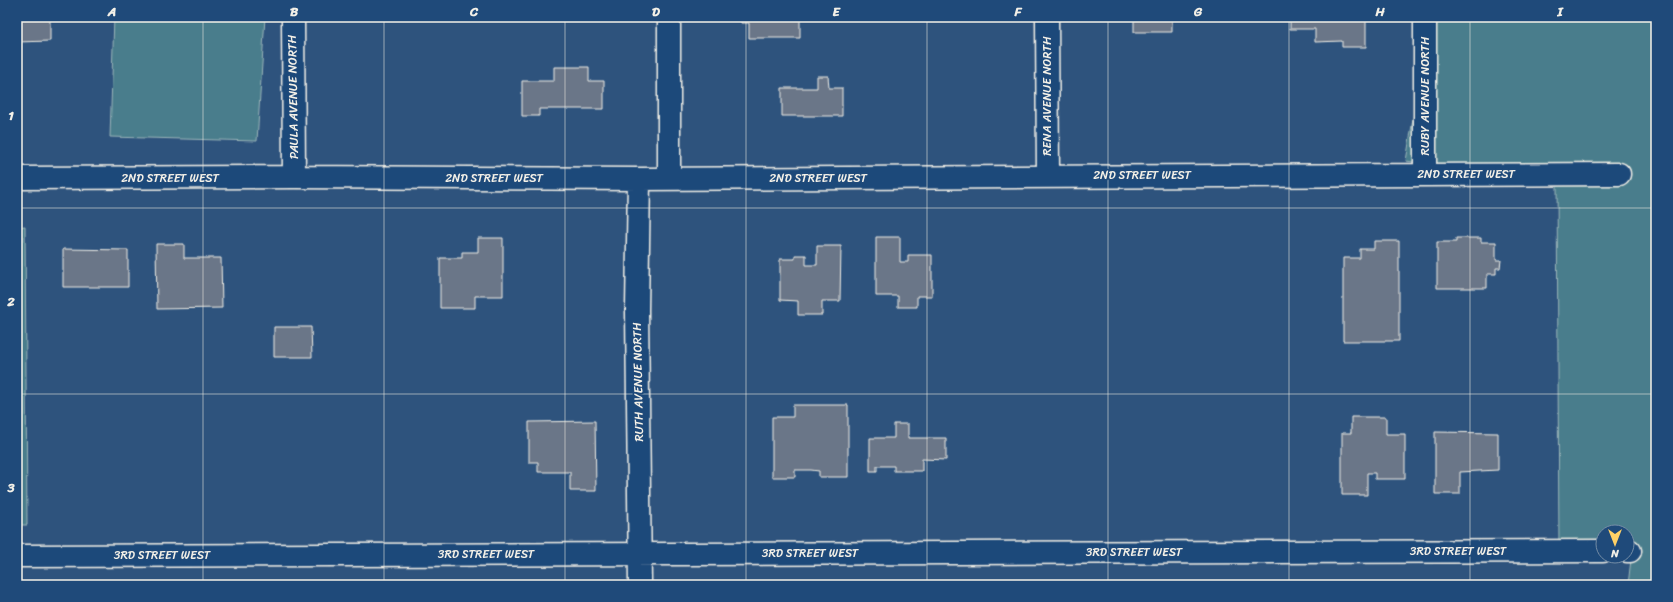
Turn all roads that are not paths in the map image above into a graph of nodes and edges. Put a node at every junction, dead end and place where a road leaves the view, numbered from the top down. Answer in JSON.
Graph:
{"nodes":[{"id":1,"x":293,"y":17,"type":"edge"},
{"id":2,"x":669,"y":17,"type":"edge"},
{"id":3,"x":1047,"y":17,"type":"edge"},
{"id":4,"x":1425,"y":17,"type":"edge"},
{"id":5,"x":1426,"y":174,"type":"junction"},
{"id":6,"x":1619,"y":174,"type":"dead end"},
{"id":7,"x":1048,"y":176,"type":"junction"},
{"id":8,"x":294,"y":177,"type":"junction"},
{"id":9,"x":17,"y":178,"type":"edge"},
{"id":10,"x":669,"y":178,"type":"junction"},
{"id":11,"x":638,"y":179,"type":"junction"},
{"id":12,"x":1595,"y":551,"type":"edge"},
{"id":13,"x":640,"y":553,"type":"junction"},
{"id":14,"x":17,"y":556,"type":"edge"},
{"id":15,"x":640,"y":585,"type":"edge"}],
"edges":[{"from":1,"to":8,"type":"street","name":"PAULA AVENUE NORTH"},
{"from":2,"to":10,"type":"street"},
{"from":3,"to":7,"type":"street","name":"RENA AVENUE NORTH"},
{"from":4,"to":5,"type":"street","name":"RUBY AVENUE NORTH"},
{"from":5,"to":6,"type":"street","name":"2ND STREET WEST"},
{"from":5,"to":7,"type":"street","name":"2ND STREET WEST"},
{"from":7,"to":10,"type":"street","name":"2ND STREET WEST"},
{"from":8,"to":9,"type":"street","name":"2ND STREET WEST"},
{"from":8,"to":11,"type":"street","name":"2ND STREET WEST"},
{"from":10,"to":11,"type":"street","name":"2ND STREET WEST"},
{"from":11,"to":13,"type":"street","name":"RUTH AVENUE NORTH"},
{"from":12,"to":13,"type":"street","name":"3RD STREET WEST"},
{"from":13,"to":14,"type":"street","name":"3RD STREET WEST"},
{"from":13,"to":15,"type":"street","name":"RUTH AVENUE NORTH"}]}
